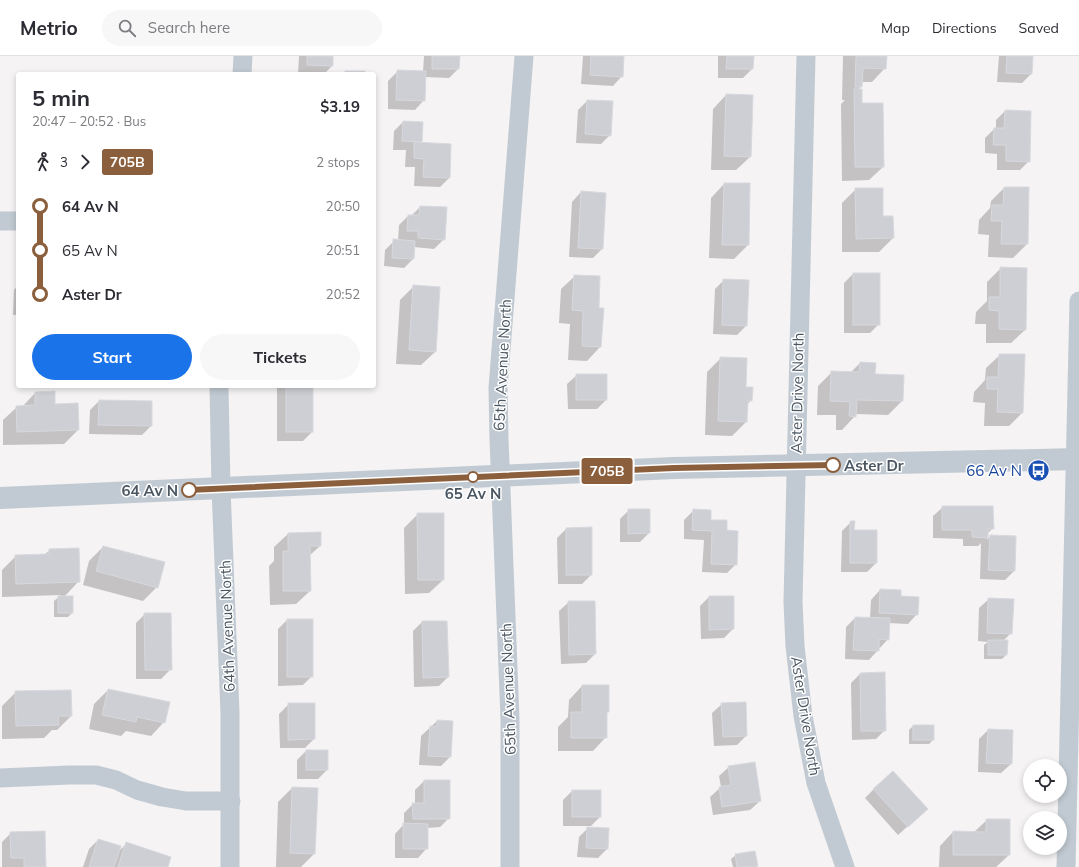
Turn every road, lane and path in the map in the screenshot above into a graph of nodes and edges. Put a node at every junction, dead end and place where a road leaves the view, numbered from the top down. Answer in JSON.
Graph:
{"nodes":[{"id":1,"x":243,"y":56,"type":"edge"},
{"id":2,"x":524,"y":56,"type":"edge"},
{"id":3,"x":806,"y":56,"type":"edge"},
{"id":4,"x":242,"y":72,"type":"edge"},
{"id":5,"x":16,"y":221,"type":"edge"},
{"id":6,"x":0,"y":222,"type":"edge"},
{"id":7,"x":1079,"y":301,"type":"edge"},
{"id":8,"x":219,"y":388,"type":"edge"},
{"id":9,"x":1077,"y":459,"type":"edge"},
{"id":10,"x":795,"y":465,"type":"junction"},
{"id":11,"x":501,"y":476,"type":"junction"},
{"id":12,"x":221,"y":488,"type":"junction"},
{"id":13,"x":0,"y":498,"type":"edge"},
{"id":14,"x":0,"y":778,"type":"edge"},
{"id":15,"x":231,"y":801,"type":"junction"},
{"id":16,"x":230,"y":867,"type":"edge"},
{"id":17,"x":510,"y":867,"type":"edge"},
{"id":18,"x":845,"y":867,"type":"edge"},
{"id":19,"x":1066,"y":867,"type":"edge"}],
"edges":[{"from":1,"to":4,"type":"street"},
{"from":2,"to":11,"type":"street","name":"65th Avenue North"},
{"from":3,"to":10,"type":"street","name":"Aster Drive North"},
{"from":5,"to":6,"type":"street"},
{"from":7,"to":9,"type":"street"},
{"from":8,"to":12,"type":"street","name":"64th Avenue North"},
{"from":9,"to":10,"type":"street"},
{"from":9,"to":19,"type":"street"},
{"from":10,"to":11,"type":"street"},
{"from":10,"to":18,"type":"street","name":"Aster Drive North"},
{"from":11,"to":12,"type":"street"},
{"from":11,"to":17,"type":"street","name":"65th Avenue North"},
{"from":12,"to":13,"type":"street"},
{"from":12,"to":15,"type":"street","name":"64th Avenue North"},
{"from":14,"to":15,"type":"street"},
{"from":15,"to":16,"type":"street","name":"64th Avenue North"}]}
